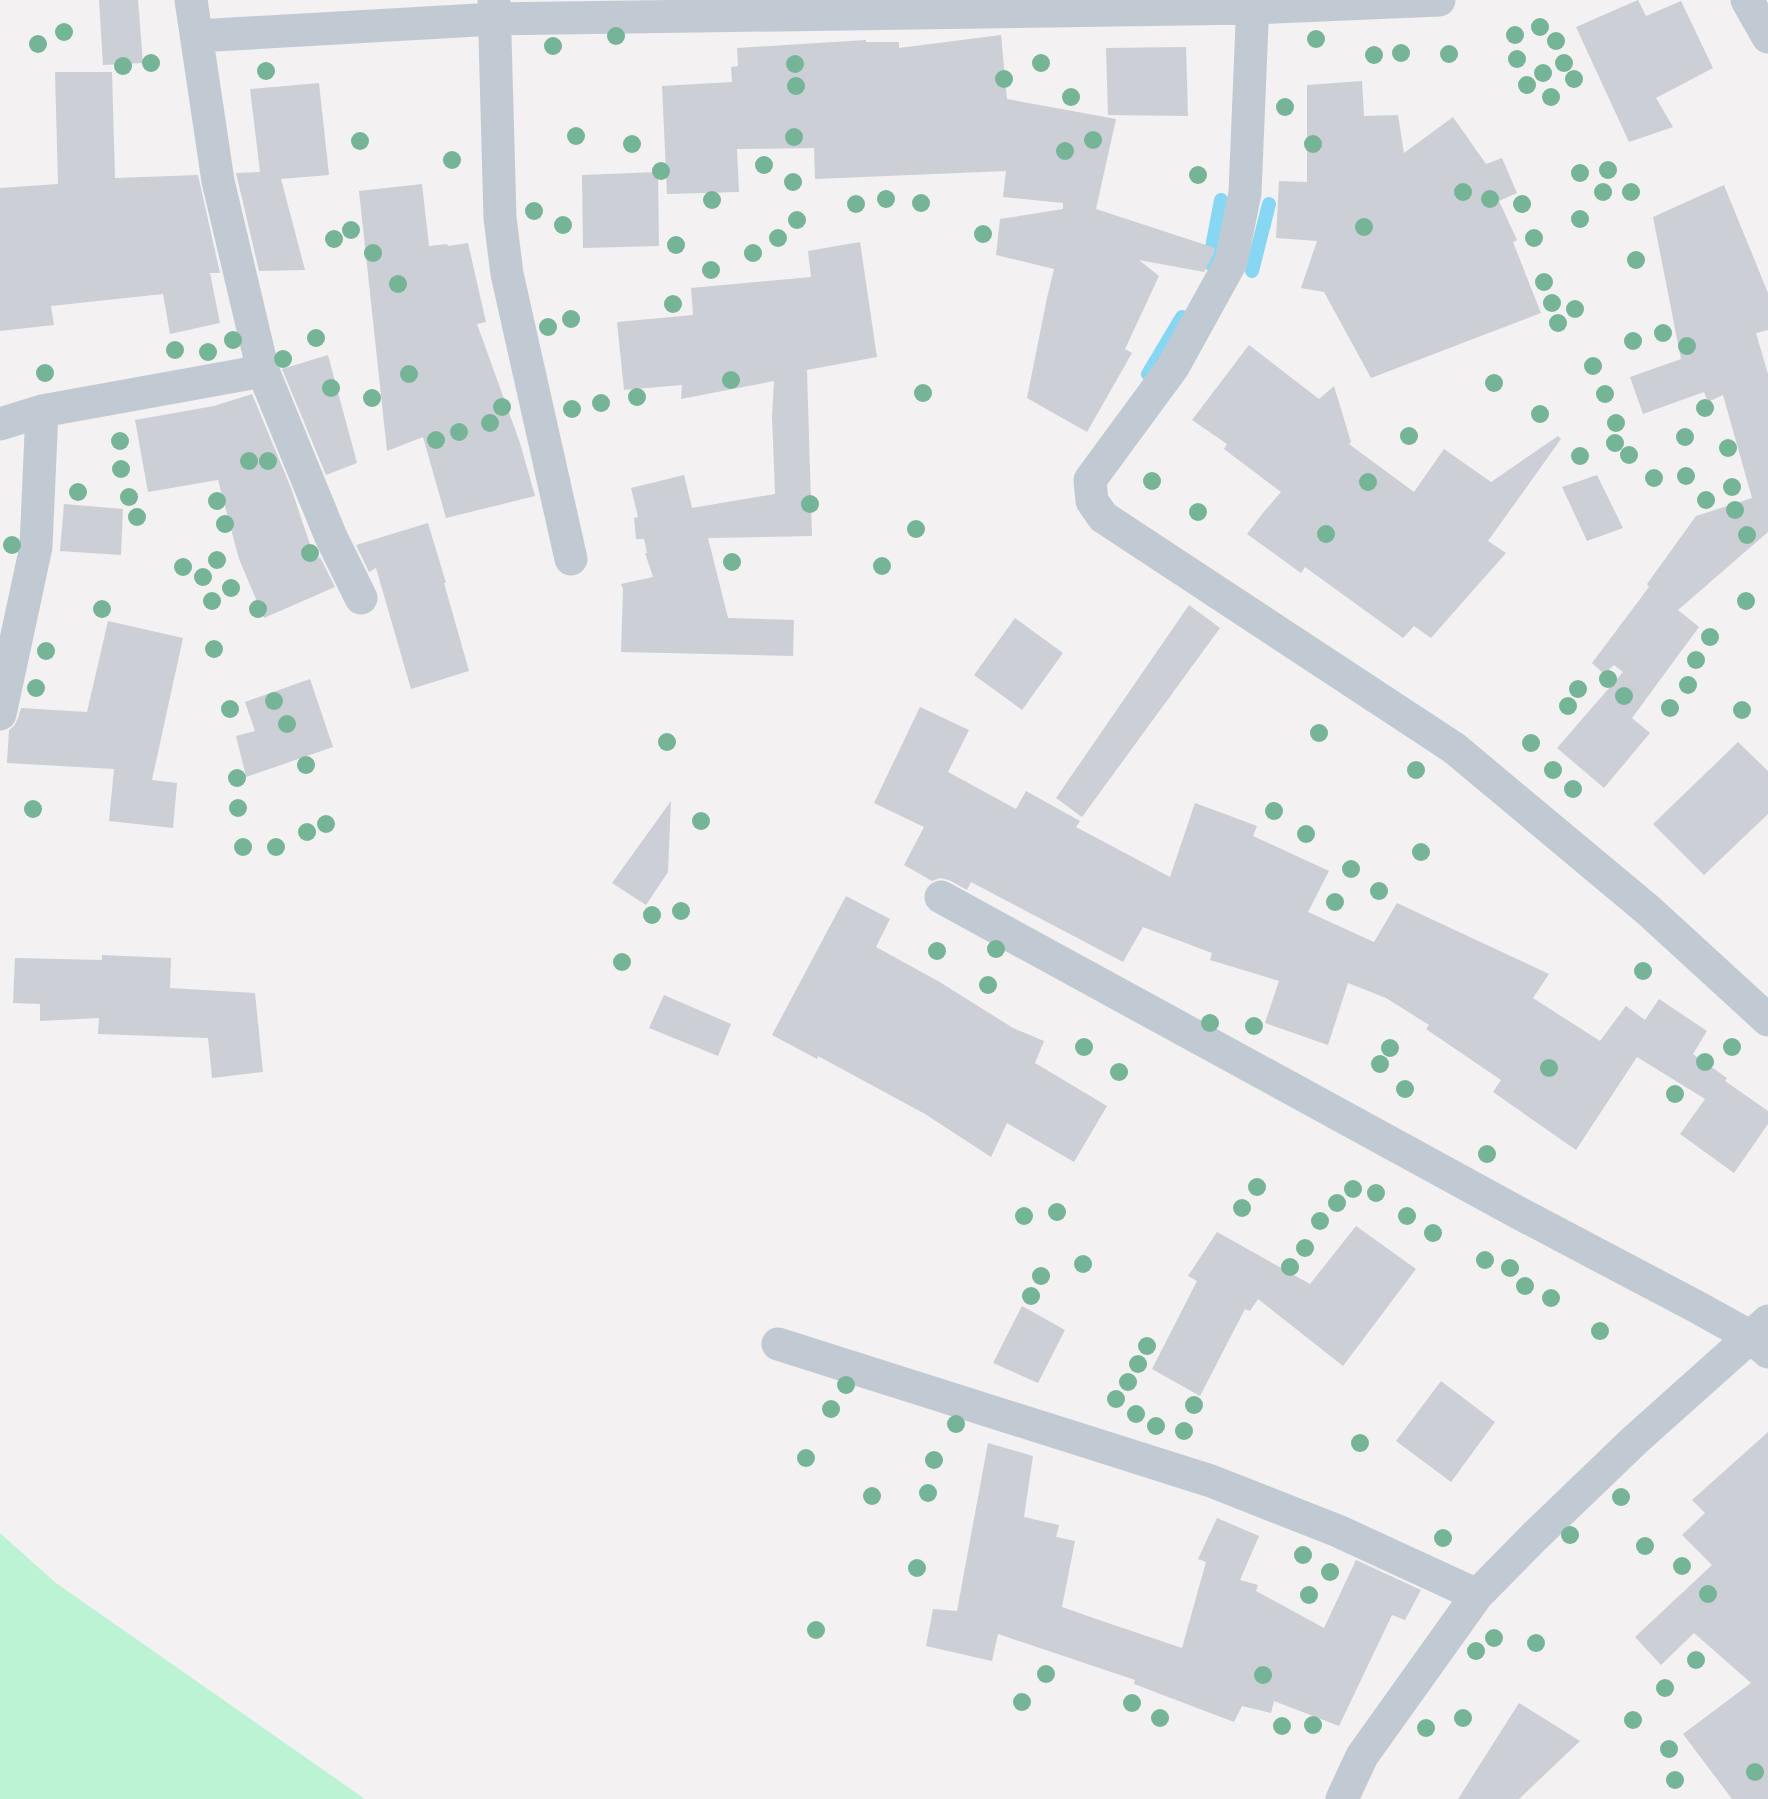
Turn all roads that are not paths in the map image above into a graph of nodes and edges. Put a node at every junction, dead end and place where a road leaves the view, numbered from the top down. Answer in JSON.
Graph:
{"nodes":[{"id":1,"x":191,"y":0,"type":"edge"},
{"id":2,"x":1438,"y":0,"type":"edge"},
{"id":3,"x":1747,"y":0,"type":"edge"},
{"id":4,"x":1253,"y":4,"type":"edge"},
{"id":5,"x":494,"y":10,"type":"edge"},
{"id":6,"x":196,"y":36,"type":"junction"},
{"id":7,"x":1768,"y":37,"type":"edge"},
{"id":8,"x":263,"y":371,"type":"junction"},
{"id":9,"x":42,"y":411,"type":"junction"},
{"id":10,"x":0,"y":423,"type":"edge"},
{"id":11,"x":571,"y":559,"type":"dead end"},
{"id":12,"x":361,"y":598,"type":"dead end"},
{"id":13,"x":0,"y":714,"type":"edge"},
{"id":14,"x":941,"y":897,"type":"dead end"},
{"id":15,"x":1768,"y":1020,"type":"edge"},
{"id":16,"x":1762,"y":1336,"type":"edge"},
{"id":17,"x":778,"y":1344,"type":"dead end"},
{"id":18,"x":1477,"y":1595,"type":"junction"},
{"id":19,"x":1342,"y":1799,"type":"edge"}],
"edges":[{"from":1,"to":6,"type":"street"},
{"from":2,"to":4,"type":"street"},
{"from":3,"to":7,"type":"street"},
{"from":4,"to":5,"type":"street"},
{"from":4,"to":15,"type":"street"},
{"from":5,"to":6,"type":"street"},
{"from":5,"to":11,"type":"street"},
{"from":6,"to":8,"type":"street"},
{"from":8,"to":9,"type":"street"},
{"from":8,"to":12,"type":"street"},
{"from":9,"to":10,"type":"street"},
{"from":9,"to":13,"type":"street"},
{"from":14,"to":16,"type":"street"},
{"from":16,"to":18,"type":"street"},
{"from":17,"to":18,"type":"street"},
{"from":18,"to":19,"type":"street"}]}
